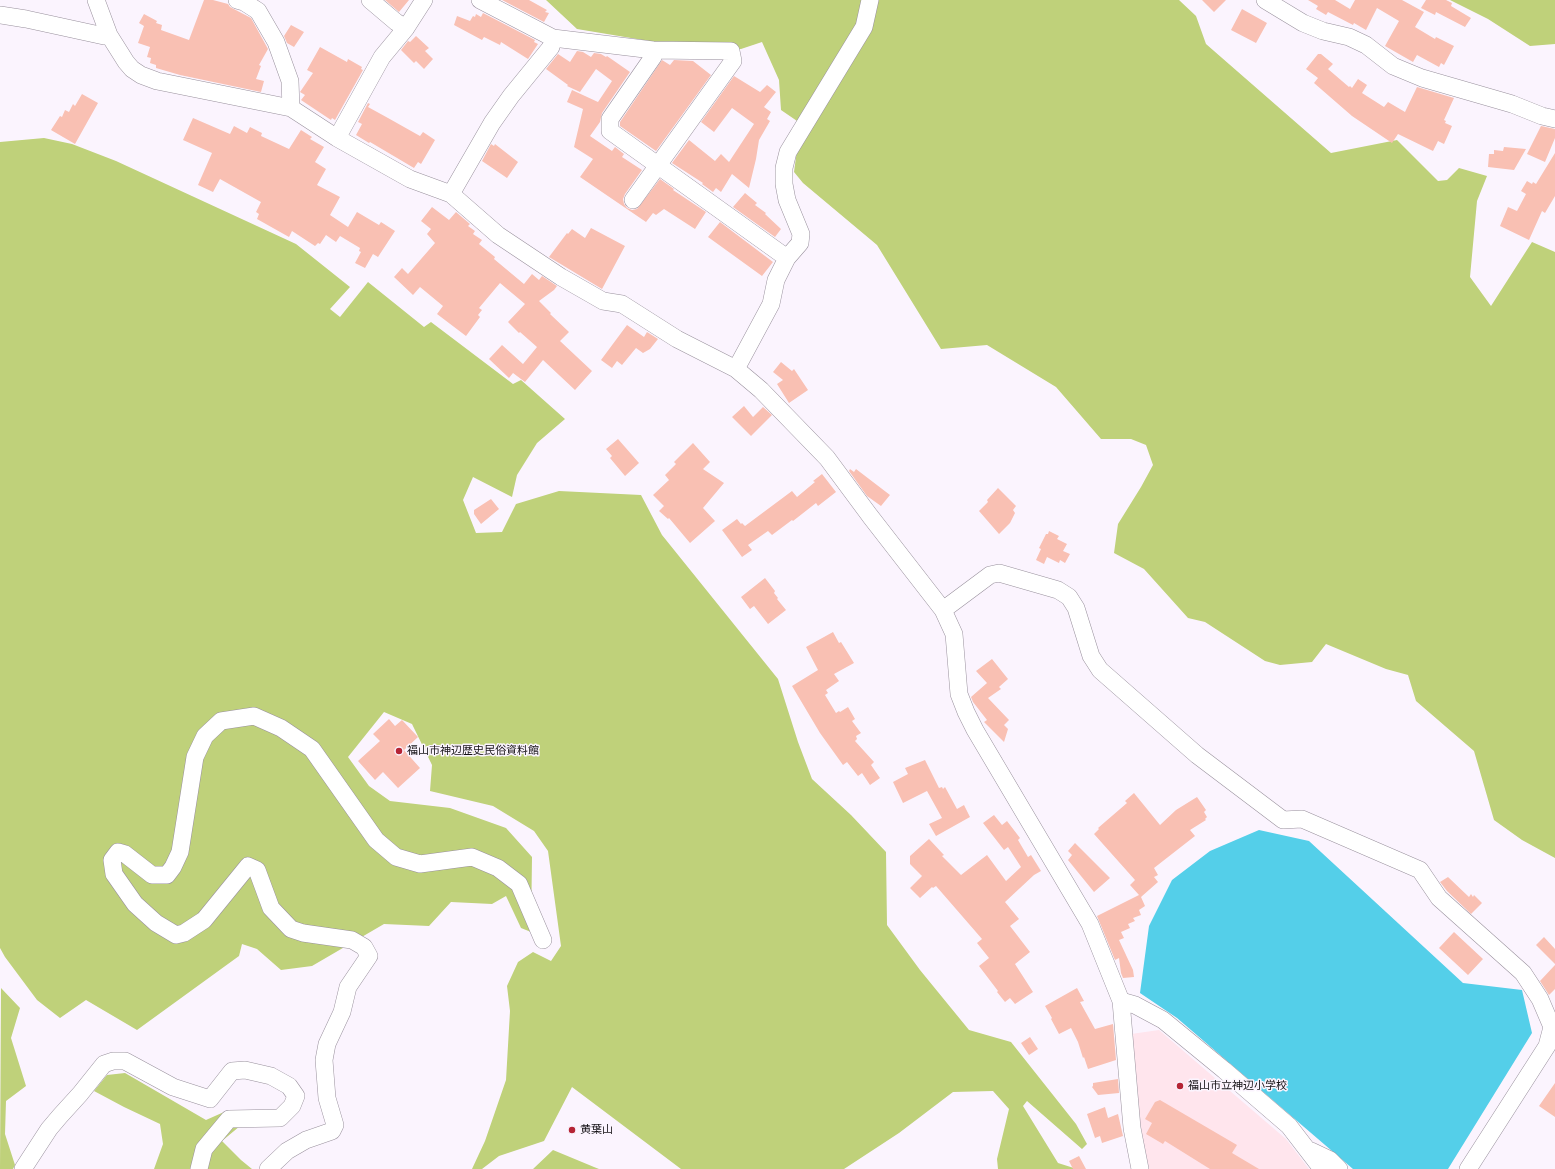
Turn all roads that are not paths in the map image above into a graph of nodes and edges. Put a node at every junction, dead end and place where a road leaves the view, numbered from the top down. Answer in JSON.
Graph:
{"nodes":[{"id":1,"x":96,"y":0,"type":"edge"},
{"id":2,"x":237,"y":0,"type":"edge"},
{"id":3,"x":370,"y":0,"type":"edge"},
{"id":4,"x":424,"y":0,"type":"edge"},
{"id":5,"x":480,"y":0,"type":"edge"},
{"id":6,"x":870,"y":0,"type":"edge"},
{"id":7,"x":1265,"y":0,"type":"edge"},
{"id":8,"x":0,"y":15,"type":"edge"},
{"id":9,"x":406,"y":28,"type":"junction"},
{"id":10,"x":109,"y":35,"type":"junction"},
{"id":11,"x":553,"y":38,"type":"junction"},
{"id":12,"x":653,"y":50,"type":"junction"},
{"id":13,"x":291,"y":108,"type":"junction"},
{"id":14,"x":1555,"y":119,"type":"edge"},
{"id":15,"x":337,"y":138,"type":"junction"},
{"id":16,"x":658,"y":166,"type":"junction"},
{"id":17,"x":451,"y":194,"type":"junction"},
{"id":18,"x":633,"y":200,"type":"dead end"},
{"id":19,"x":787,"y":258,"type":"junction"},
{"id":20,"x":736,"y":368,"type":"junction"},
{"id":21,"x":943,"y":610,"type":"junction"},
{"id":22,"x":543,"y":940,"type":"dead end"},
{"id":23,"x":1121,"y":1001,"type":"junction"},
{"id":24,"x":1554,"y":1027,"type":"edge"},
{"id":25,"x":1308,"y":1150,"type":"junction"},
{"id":26,"x":23,"y":1169,"type":"edge"},
{"id":27,"x":199,"y":1169,"type":"edge"},
{"id":28,"x":268,"y":1169,"type":"edge"},
{"id":29,"x":1140,"y":1169,"type":"edge"},
{"id":30,"x":1322,"y":1169,"type":"edge"},
{"id":31,"x":1339,"y":1169,"type":"edge"},
{"id":32,"x":1468,"y":1169,"type":"edge"}],
"edges":[{"from":1,"to":10,"type":"street"},
{"from":2,"to":13,"type":"street"},
{"from":3,"to":9,"type":"street"},
{"from":4,"to":9,"type":"street"},
{"from":5,"to":11,"type":"street"},
{"from":6,"to":19,"type":"street"},
{"from":7,"to":14,"type":"street"},
{"from":8,"to":10,"type":"street"},
{"from":9,"to":15,"type":"street"},
{"from":10,"to":13,"type":"street"},
{"from":11,"to":12,"type":"street"},
{"from":11,"to":17,"type":"street"},
{"from":12,"to":16,"type":"street"},
{"from":12,"to":16,"type":"street"},
{"from":13,"to":15,"type":"street"},
{"from":15,"to":17,"type":"street"},
{"from":16,"to":18,"type":"street"},
{"from":16,"to":19,"type":"street"},
{"from":17,"to":20,"type":"street"},
{"from":19,"to":20,"type":"street"},
{"from":20,"to":21,"type":"street"},
{"from":21,"to":23,"type":"street"},
{"from":21,"to":24,"type":"street"},
{"from":22,"to":28,"type":"street"},
{"from":23,"to":25,"type":"street"},
{"from":23,"to":29,"type":"street"},
{"from":24,"to":32,"type":"street"},
{"from":25,"to":30,"type":"street"},
{"from":25,"to":31,"type":"street"},
{"from":26,"to":27,"type":"street"}]}
